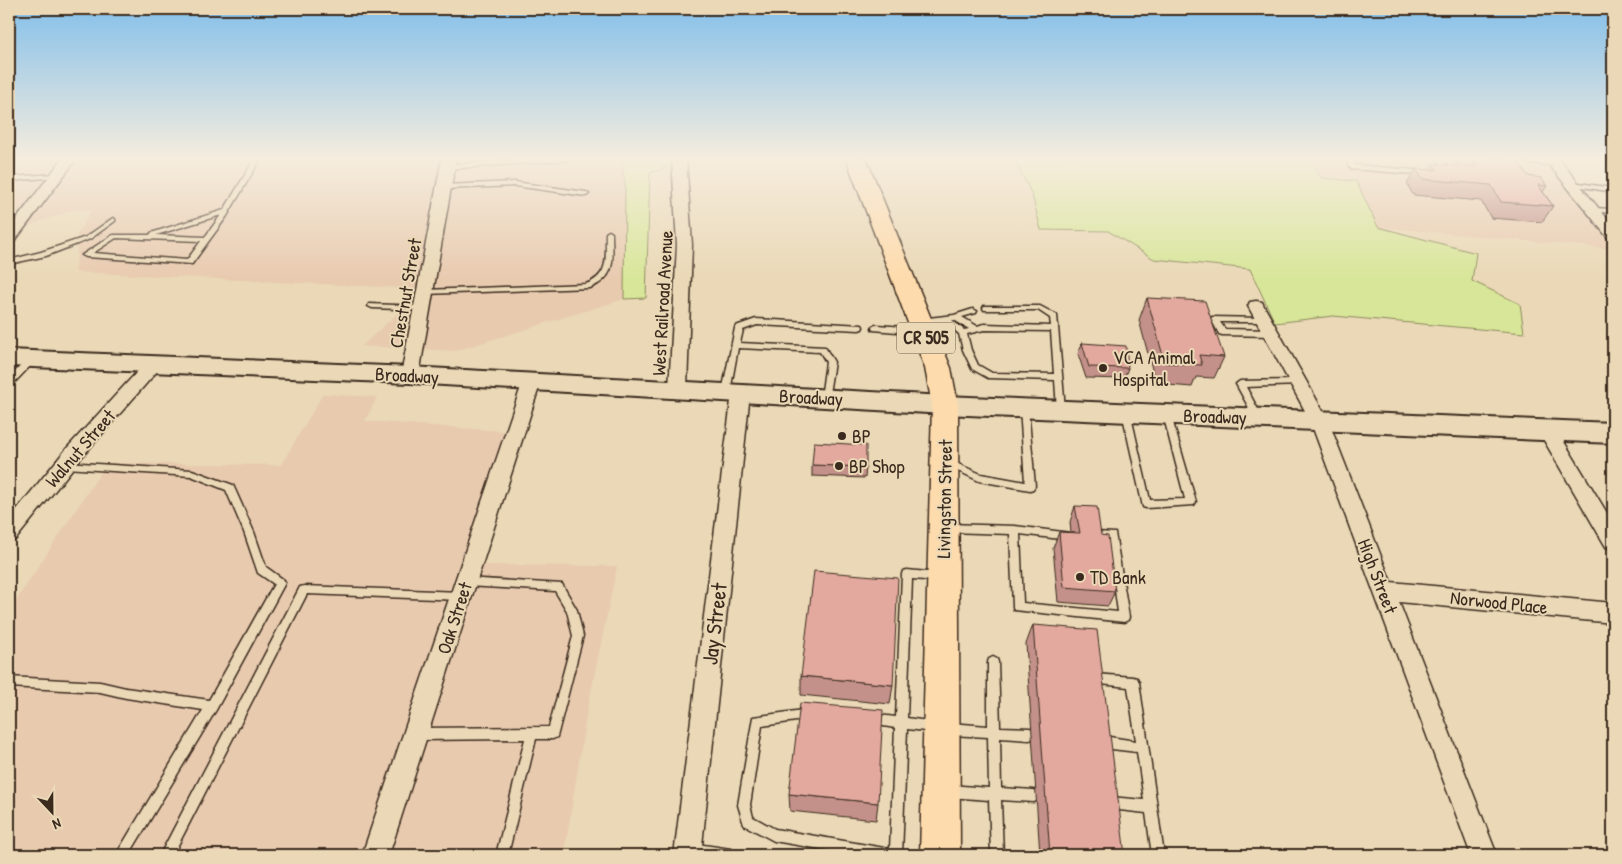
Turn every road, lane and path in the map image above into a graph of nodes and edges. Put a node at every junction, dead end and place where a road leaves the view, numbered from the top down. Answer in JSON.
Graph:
{"nodes":[{"id":1,"x":39,"y":198,"type":"edge"},
{"id":2,"x":234,"y":198,"type":"edge"},
{"id":3,"x":442,"y":198,"type":"edge"},
{"id":4,"x":683,"y":198,"type":"edge"},
{"id":5,"x":873,"y":198,"type":"edge"},
{"id":6,"x":1584,"y":198,"type":"edge"},
{"id":7,"x":1593,"y":210,"type":"junction"},
{"id":8,"x":226,"y":211,"type":"junction"},
{"id":9,"x":1613,"y":211,"type":"edge"},
{"id":10,"x":113,"y":220,"type":"dead end"},
{"id":11,"x":609,"y":233,"type":"dead end"},
{"id":12,"x":1613,"y":235,"type":"edge"},
{"id":13,"x":145,"y":237,"type":"junction"},
{"id":14,"x":9,"y":239,"type":"edge"},
{"id":15,"x":206,"y":239,"type":"junction"},
{"id":16,"x":9,"y":262,"type":"edge"},
{"id":17,"x":425,"y":292,"type":"junction"},
{"id":18,"x":372,"y":306,"type":"dead end"},
{"id":19,"x":422,"y":308,"type":"junction"},
{"id":20,"x":987,"y":308,"type":"dead end"},
{"id":21,"x":973,"y":311,"type":"dead end"},
{"id":22,"x":955,"y":317,"type":"junction"},
{"id":23,"x":1264,"y":320,"type":"junction"},
{"id":24,"x":927,"y":324,"type":"junction"},
{"id":25,"x":859,"y":328,"type":"dead end"},
{"id":26,"x":876,"y":328,"type":"dead end"},
{"id":27,"x":976,"y":329,"type":"junction"},
{"id":28,"x":1055,"y":329,"type":"junction"},
{"id":29,"x":963,"y":333,"type":"junction"},
{"id":30,"x":735,"y":345,"type":"junction"},
{"id":31,"x":20,"y":359,"type":"edge"},
{"id":32,"x":153,"y":365,"type":"junction"},
{"id":33,"x":410,"y":375,"type":"junction"},
{"id":34,"x":1059,"y":377,"type":"junction"},
{"id":35,"x":532,"y":381,"type":"junction"},
{"id":36,"x":9,"y":383,"type":"edge"},
{"id":37,"x":1299,"y":384,"type":"junction"},
{"id":38,"x":678,"y":389,"type":"junction"},
{"id":39,"x":734,"y":392,"type":"junction"},
{"id":40,"x":824,"y":398,"type":"junction"},
{"id":41,"x":945,"y":405,"type":"junction"},
{"id":42,"x":1024,"y":408,"type":"junction"},
{"id":43,"x":1062,"y":410,"type":"junction"},
{"id":44,"x":1126,"y":412,"type":"junction"},
{"id":45,"x":1167,"y":414,"type":"junction"},
{"id":46,"x":1258,"y":418,"type":"junction"},
{"id":47,"x":1319,"y":420,"type":"junction"},
{"id":48,"x":1547,"y":430,"type":"junction"},
{"id":49,"x":1613,"y":433,"type":"edge"},
{"id":50,"x":944,"y":460,"type":"junction"},
{"id":51,"x":65,"y":465,"type":"junction"},
{"id":52,"x":944,"y":528,"type":"junction"},
{"id":53,"x":1015,"y":530,"type":"junction"},
{"id":54,"x":9,"y":533,"type":"edge"},
{"id":55,"x":1613,"y":541,"type":"edge"},
{"id":56,"x":943,"y":578,"type":"junction"},
{"id":57,"x":463,"y":589,"type":"junction"},
{"id":58,"x":1384,"y":591,"type":"junction"},
{"id":59,"x":1613,"y":613,"type":"edge"},
{"id":60,"x":993,"y":662,"type":"dead end"},
{"id":61,"x":1095,"y":678,"type":"edge"},
{"id":62,"x":9,"y":682,"type":"edge"},
{"id":63,"x":212,"y":706,"type":"junction"},
{"id":64,"x":827,"y":714,"type":"edge"},
{"id":65,"x":855,"y":718,"type":"edge"},
{"id":66,"x":903,"y":723,"type":"junction"},
{"id":67,"x":942,"y":728,"type":"junction"},
{"id":68,"x":993,"y":731,"type":"junction"},
{"id":69,"x":532,"y":733,"type":"junction"},
{"id":70,"x":416,"y":734,"type":"junction"},
{"id":71,"x":1030,"y":734,"type":"dead end"},
{"id":72,"x":1103,"y":742,"type":"edge"},
{"id":73,"x":1142,"y":746,"type":"junction"},
{"id":74,"x":523,"y":769,"type":"joint"},
{"id":75,"x":941,"y":790,"type":"junction"},
{"id":76,"x":994,"y":794,"type":"junction"},
{"id":77,"x":1034,"y":796,"type":"dead end"},
{"id":78,"x":1110,"y":803,"type":"edge"},
{"id":79,"x":1151,"y":807,"type":"junction"},
{"id":80,"x":687,"y":852,"type":"edge"},
{"id":81,"x":122,"y":855,"type":"edge"},
{"id":82,"x":166,"y":855,"type":"edge"},
{"id":83,"x":375,"y":855,"type":"edge"},
{"id":84,"x":502,"y":855,"type":"edge"},
{"id":85,"x":731,"y":855,"type":"edge"},
{"id":86,"x":890,"y":855,"type":"edge"},
{"id":87,"x":896,"y":855,"type":"edge"},
{"id":88,"x":940,"y":855,"type":"edge"},
{"id":89,"x":997,"y":855,"type":"edge"},
{"id":90,"x":1158,"y":855,"type":"edge"},
{"id":91,"x":1484,"y":855,"type":"edge"}],
"edges":[{"from":1,"to":14,"type":"street"},
{"from":2,"to":8,"type":"lane"},
{"from":3,"to":17,"type":"street","name":"Chestnut Street"},
{"from":4,"to":38,"type":"street","name":"West Railroad Avenue"},
{"from":5,"to":24,"type":"main road","name":"Livingston Street","number":"CR 505"},
{"from":6,"to":7,"type":"street"},
{"from":7,"to":9,"type":"lane"},
{"from":7,"to":12,"type":"street"},
{"from":8,"to":13,"type":"lane"},
{"from":8,"to":15,"type":"lane"},
{"from":10,"to":16,"type":"lane"},
{"from":11,"to":17,"type":"lane"},
{"from":13,"to":15,"type":"lane"},
{"from":13,"to":15,"type":"lane"},
{"from":17,"to":19,"type":"street","name":"Chestnut Street"},
{"from":18,"to":19,"type":"lane"},
{"from":19,"to":33,"type":"street","name":"Chestnut Street"},
{"from":20,"to":28,"type":"lane"},
{"from":21,"to":22,"type":"lane"},
{"from":22,"to":24,"type":"lane"},
{"from":22,"to":27,"type":"lane"},
{"from":23,"to":23,"type":"lane"},
{"from":23,"to":37,"type":"street","name":"High Street"},
{"from":24,"to":26,"type":"lane"},
{"from":24,"to":29,"type":"lane"},
{"from":24,"to":41,"type":"main road","name":"Livingston Street","number":"CR 505"},
{"from":25,"to":30,"type":"lane"},
{"from":27,"to":28,"type":"lane"},
{"from":27,"to":29,"type":"lane"},
{"from":28,"to":34,"type":"lane"},
{"from":29,"to":34,"type":"lane"},
{"from":30,"to":39,"type":"lane"},
{"from":30,"to":40,"type":"lane"},
{"from":31,"to":32,"type":"street","name":"Broadway"},
{"from":31,"to":36,"type":"lane"},
{"from":32,"to":33,"type":"street","name":"Broadway"},
{"from":32,"to":51,"type":"street","name":"Walnut Street"},
{"from":33,"to":35,"type":"street","name":"Broadway"},
{"from":34,"to":43,"type":"lane"},
{"from":35,"to":38,"type":"street","name":"Broadway"},
{"from":35,"to":57,"type":"street","name":"Oak Street"},
{"from":37,"to":46,"type":"lane"},
{"from":37,"to":47,"type":"street","name":"High Street"},
{"from":38,"to":39,"type":"street","name":"Broadway"},
{"from":39,"to":40,"type":"street","name":"Broadway"},
{"from":39,"to":80,"type":"street","name":"Jay Street"},
{"from":40,"to":41,"type":"street","name":"Broadway"},
{"from":41,"to":42,"type":"street","name":"Broadway"},
{"from":41,"to":50,"type":"main road","name":"Livingston Street","number":"CR 505"},
{"from":42,"to":43,"type":"street","name":"Broadway"},
{"from":42,"to":50,"type":"lane"},
{"from":43,"to":44,"type":"street","name":"Broadway"},
{"from":44,"to":45,"type":"street","name":"Broadway"},
{"from":44,"to":45,"type":"lane"},
{"from":45,"to":46,"type":"street","name":"Broadway"},
{"from":46,"to":47,"type":"street","name":"Broadway"},
{"from":47,"to":48,"type":"street","name":"Broadway"},
{"from":47,"to":58,"type":"street","name":"High Street"},
{"from":48,"to":49,"type":"street","name":"Broadway"},
{"from":48,"to":55,"type":"street"},
{"from":50,"to":52,"type":"main road","name":"Livingston Street","number":"CR 505"},
{"from":51,"to":54,"type":"street","name":"Walnut Street"},
{"from":51,"to":63,"type":"lane"},
{"from":52,"to":53,"type":"lane"},
{"from":52,"to":56,"type":"main road","name":"Livingston Street","number":"CR 505"},
{"from":53,"to":53,"type":"lane"},
{"from":56,"to":66,"type":"lane"},
{"from":56,"to":67,"type":"main road","name":"Livingston Street","number":"CR 505"},
{"from":57,"to":69,"type":"lane"},
{"from":57,"to":70,"type":"street","name":"Oak Street"},
{"from":57,"to":82,"type":"lane"},
{"from":58,"to":59,"type":"street","name":"Norwood Place"},
{"from":58,"to":91,"type":"street","name":"High Street"},
{"from":60,"to":68,"type":"lane"},
{"from":61,"to":73,"type":"lane"},
{"from":62,"to":63,"type":"lane"},
{"from":63,"to":81,"type":"lane"},
{"from":64,"to":86,"type":"lane"},
{"from":65,"to":66,"type":"lane"},
{"from":66,"to":67,"type":"lane"},
{"from":66,"to":87,"type":"lane"},
{"from":67,"to":68,"type":"lane"},
{"from":67,"to":75,"type":"main road","name":"Livingston Street","number":"CR 505"},
{"from":68,"to":71,"type":"lane"},
{"from":68,"to":76,"type":"lane"},
{"from":69,"to":70,"type":"lane"},
{"from":69,"to":74,"type":"lane"},
{"from":70,"to":83,"type":"street","name":"Oak Street"},
{"from":72,"to":73,"type":"lane"},
{"from":73,"to":79,"type":"lane"},
{"from":74,"to":84,"type":"lane"},
{"from":75,"to":76,"type":"lane"},
{"from":75,"to":88,"type":"main road","name":"Livingston Street","number":"CR 505"},
{"from":76,"to":77,"type":"lane"},
{"from":76,"to":89,"type":"lane"},
{"from":78,"to":79,"type":"lane"},
{"from":79,"to":90,"type":"lane"},
{"from":80,"to":85,"type":"lane"}]}
